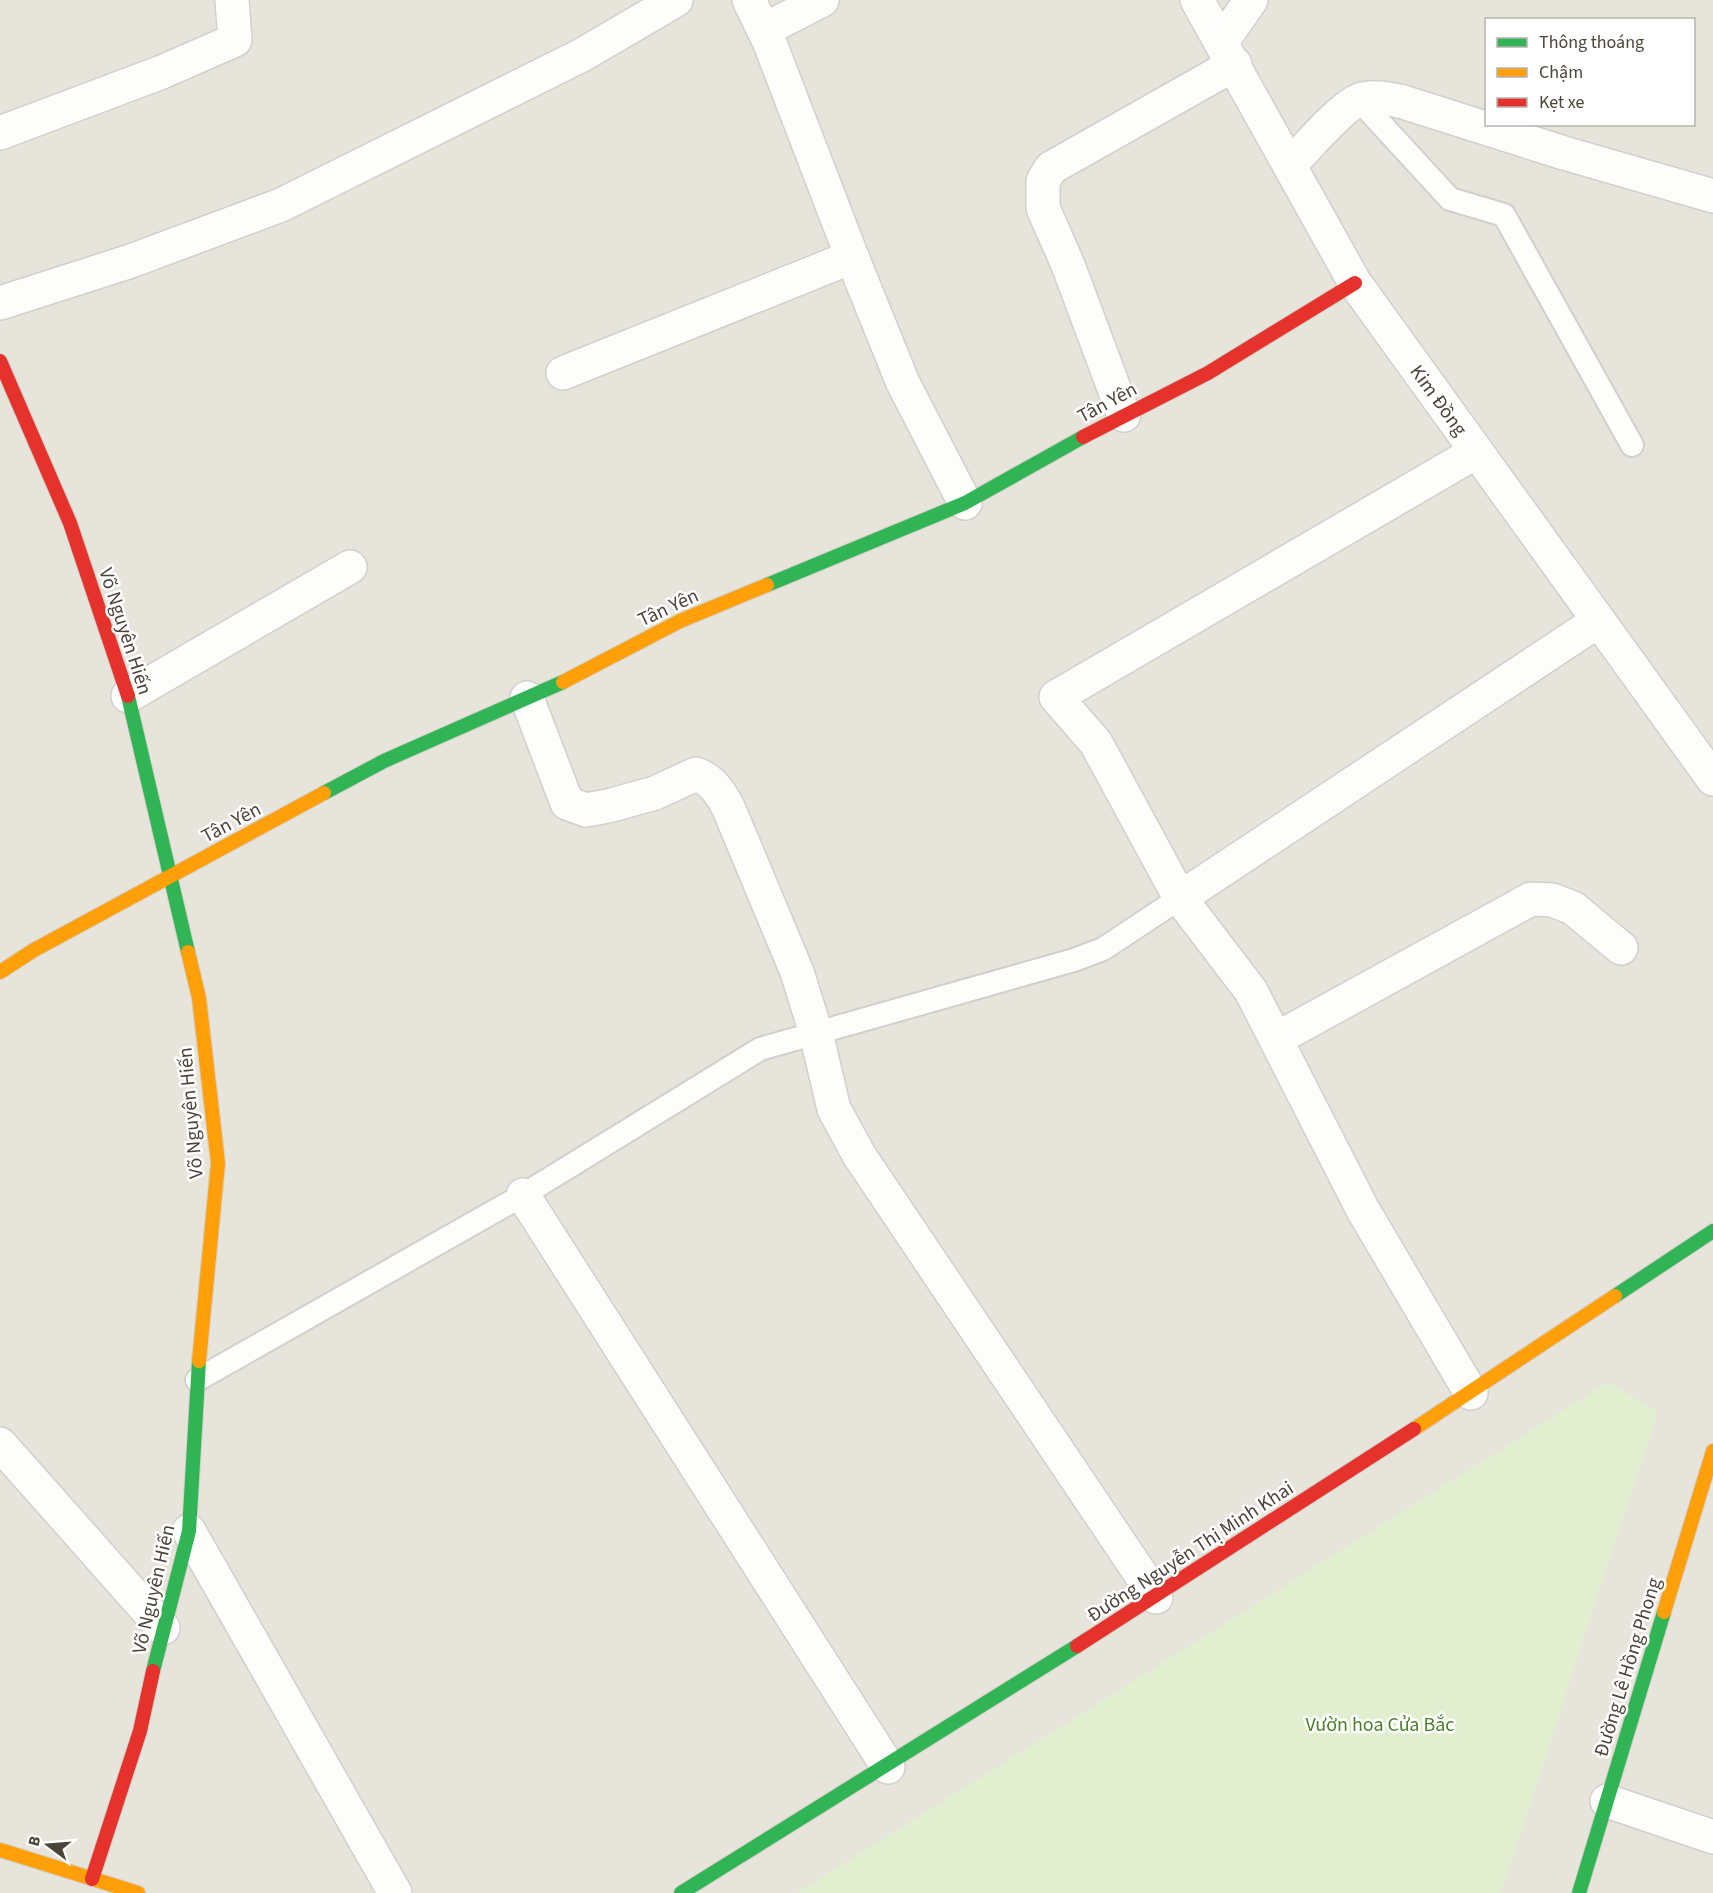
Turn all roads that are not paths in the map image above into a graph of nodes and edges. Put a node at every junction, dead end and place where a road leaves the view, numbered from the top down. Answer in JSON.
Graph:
{"nodes":[{"id":1,"x":232,"y":0,"type":"edge"},
{"id":2,"x":676,"y":0,"type":"edge"},
{"id":3,"x":749,"y":0,"type":"edge"},
{"id":4,"x":822,"y":0,"type":"edge"},
{"id":5,"x":1197,"y":0,"type":"edge"},
{"id":6,"x":1251,"y":0,"type":"edge"},
{"id":7,"x":764,"y":30,"type":"junction"},
{"id":8,"x":1228,"y":54,"type":"junction"},
{"id":9,"x":1359,"y":99,"type":"junction"},
{"id":10,"x":0,"y":133,"type":"edge"},
{"id":11,"x":1290,"y":165,"type":"junction"},
{"id":12,"x":1713,"y":196,"type":"edge"},
{"id":13,"x":852,"y":257,"type":"junction"},
{"id":14,"x":1355,"y":283,"type":"junction"},
{"id":15,"x":0,"y":303,"type":"edge"},
{"id":16,"x":0,"y":361,"type":"edge"},
{"id":17,"x":563,"y":373,"type":"dead end"},
{"id":18,"x":1124,"y":415,"type":"junction"},
{"id":19,"x":1632,"y":445,"type":"dead end"},
{"id":20,"x":1476,"y":452,"type":"junction"},
{"id":21,"x":965,"y":503,"type":"junction"},
{"id":22,"x":350,"y":567,"type":"dead end"},
{"id":23,"x":1598,"y":621,"type":"junction"},
{"id":24,"x":128,"y":696,"type":"junction"},
{"id":25,"x":527,"y":698,"type":"junction"},
{"id":26,"x":1713,"y":779,"type":"edge"},
{"id":27,"x":170,"y":877,"type":"junction"},
{"id":28,"x":1180,"y":898,"type":"junction"},
{"id":29,"x":1621,"y":948,"type":"dead end"},
{"id":30,"x":0,"y":972,"type":"edge"},
{"id":31,"x":816,"y":1033,"type":"junction"},
{"id":32,"x":1276,"y":1039,"type":"junction"},
{"id":33,"x":523,"y":1195,"type":"junction"},
{"id":34,"x":1713,"y":1231,"type":"edge"},
{"id":35,"x":197,"y":1380,"type":"junction"},
{"id":36,"x":1471,"y":1393,"type":"junction"},
{"id":37,"x":0,"y":1444,"type":"edge"},
{"id":38,"x":1713,"y":1451,"type":"edge"},
{"id":39,"x":189,"y":1531,"type":"junction"},
{"id":40,"x":1156,"y":1597,"type":"junction"},
{"id":41,"x":163,"y":1628,"type":"junction"},
{"id":42,"x":888,"y":1767,"type":"junction"},
{"id":43,"x":1607,"y":1801,"type":"junction"},
{"id":44,"x":1713,"y":1837,"type":"edge"},
{"id":45,"x":0,"y":1850,"type":"edge"},
{"id":46,"x":92,"y":1879,"type":"junction"},
{"id":47,"x":138,"y":1893,"type":"edge"},
{"id":48,"x":395,"y":1893,"type":"edge"},
{"id":49,"x":681,"y":1893,"type":"edge"},
{"id":50,"x":1579,"y":1893,"type":"edge"}],
"edges":[{"from":1,"to":10,"type":"street"},
{"from":2,"to":15,"type":"street"},
{"from":3,"to":7,"type":"street"},
{"from":4,"to":7,"type":"street"},
{"from":5,"to":8,"type":"street","name":"Kim Đồng"},
{"from":6,"to":8,"type":"street"},
{"from":7,"to":13,"type":"street"},
{"from":8,"to":11,"type":"street","name":"Kim Đồng"},
{"from":8,"to":18,"type":"street"},
{"from":9,"to":11,"type":"street"},
{"from":9,"to":12,"type":"street"},
{"from":9,"to":19,"type":"lane"},
{"from":11,"to":14,"type":"street","name":"Kim Đồng"},
{"from":13,"to":17,"type":"street"},
{"from":13,"to":21,"type":"street"},
{"from":14,"to":18,"type":"street","name":"Tân Yên"},
{"from":14,"to":20,"type":"street","name":"Kim Đồng"},
{"from":16,"to":24,"type":"street","name":"Võ Nguyên Hiến"},
{"from":18,"to":21,"type":"street","name":"Tân Yên"},
{"from":20,"to":23,"type":"street","name":"Kim Đồng"},
{"from":20,"to":28,"type":"street"},
{"from":21,"to":25,"type":"street","name":"Tân Yên"},
{"from":22,"to":24,"type":"street"},
{"from":23,"to":26,"type":"street","name":"Kim Đồng"},
{"from":23,"to":28,"type":"street"},
{"from":24,"to":27,"type":"street","name":"Võ Nguyên Hiến"},
{"from":25,"to":27,"type":"street","name":"Tân Yên"},
{"from":25,"to":31,"type":"street"},
{"from":27,"to":30,"type":"street","name":"Tân Yên"},
{"from":27,"to":35,"type":"street","name":"Võ Nguyên Hiến"},
{"from":28,"to":31,"type":"lane"},
{"from":28,"to":32,"type":"street"},
{"from":29,"to":32,"type":"street"},
{"from":31,"to":33,"type":"lane"},
{"from":31,"to":40,"type":"street"},
{"from":32,"to":36,"type":"street"},
{"from":33,"to":35,"type":"lane"},
{"from":33,"to":42,"type":"street"},
{"from":34,"to":36,"type":"street","name":"Đường Nguyễn Thị Minh Khai"},
{"from":35,"to":39,"type":"street","name":"Võ Nguyên Hiến"},
{"from":36,"to":40,"type":"street","name":"Đường Nguyễn Thị Minh Khai"},
{"from":37,"to":41,"type":"street"},
{"from":38,"to":43,"type":"street","name":"Đường Lê Hồng Phong"},
{"from":39,"to":41,"type":"street","name":"Võ Nguyên Hiến"},
{"from":39,"to":48,"type":"street"},
{"from":40,"to":42,"type":"street","name":"Đường Nguyễn Thị Minh Khai"},
{"from":41,"to":46,"type":"street","name":"Võ Nguyên Hiến"},
{"from":42,"to":49,"type":"street","name":"Đường Nguyễn Thị Minh Khai"},
{"from":43,"to":44,"type":"street"},
{"from":43,"to":50,"type":"street","name":"Đường Lê Hồng Phong"},
{"from":45,"to":46,"type":"street"},
{"from":46,"to":47,"type":"street"}]}
